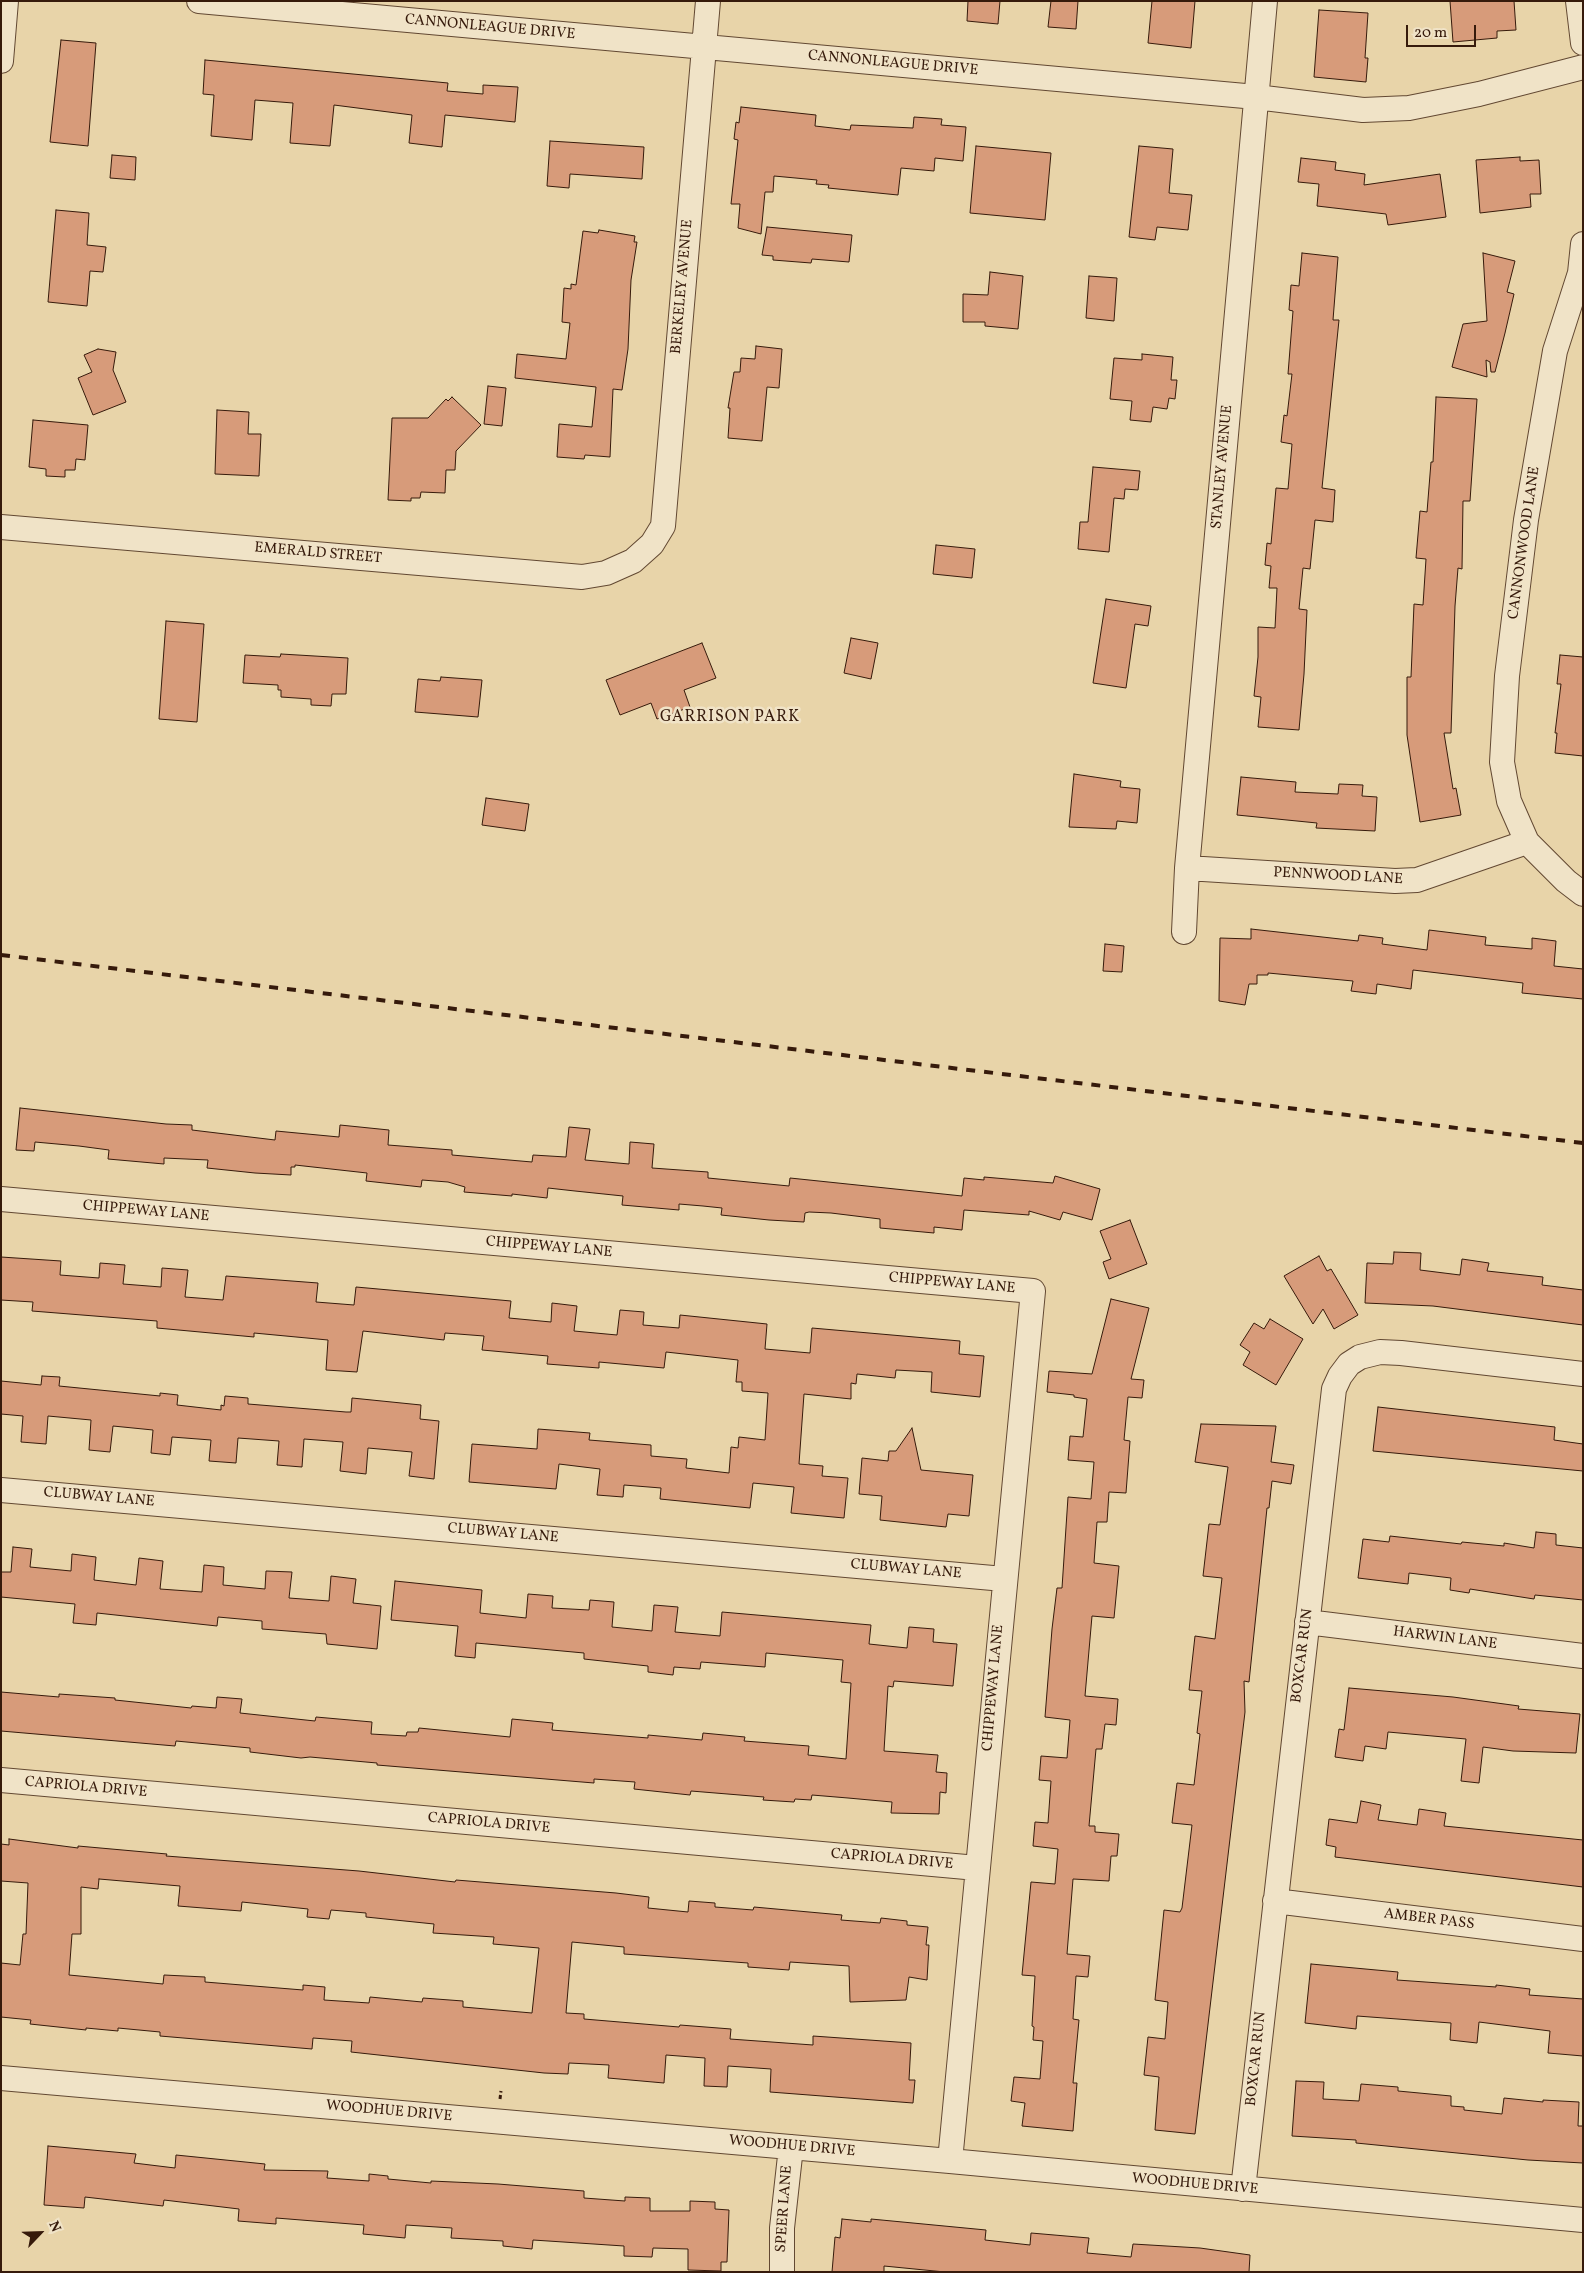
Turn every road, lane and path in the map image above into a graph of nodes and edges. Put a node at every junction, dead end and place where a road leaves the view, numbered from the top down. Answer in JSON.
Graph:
{"nodes":[{"id":1,"x":6,"y":1,"type":"edge"},
{"id":2,"x":199,"y":1,"type":"edge"},
{"id":3,"x":708,"y":1,"type":"edge"},
{"id":4,"x":1265,"y":1,"type":"edge"},
{"id":5,"x":1578,"y":1,"type":"edge"},
{"id":6,"x":1583,"y":43,"type":"edge"},
{"id":7,"x":704,"y":48,"type":"junction"},
{"id":8,"x":1,"y":61,"type":"edge"},
{"id":9,"x":1583,"y":67,"type":"edge"},
{"id":10,"x":1256,"y":97,"type":"junction"},
{"id":11,"x":1583,"y":244,"type":"edge"},
{"id":12,"x":1581,"y":273,"type":"edge"},
{"id":13,"x":1,"y":527,"type":"edge"},
{"id":14,"x":633,"y":561,"type":"joint"},
{"id":15,"x":1528,"y":842,"type":"junction"},
{"id":16,"x":1187,"y":868,"type":"junction"},
{"id":17,"x":1583,"y":894,"type":"edge"},
{"id":18,"x":1184,"y":932,"type":"dead end"},
{"id":19,"x":1,"y":1199,"type":"edge"},
{"id":20,"x":1583,"y":1374,"type":"edge"},
{"id":21,"x":1,"y":1490,"type":"edge"},
{"id":22,"x":1004,"y":1579,"type":"junction"},
{"id":23,"x":1307,"y":1622,"type":"junction"},
{"id":24,"x":1583,"y":1656,"type":"edge"},
{"id":25,"x":1,"y":1780,"type":"edge"},
{"id":26,"x":977,"y":1868,"type":"junction"},
{"id":27,"x":1275,"y":1901,"type":"junction"},
{"id":28,"x":1583,"y":1940,"type":"edge"},
{"id":29,"x":1,"y":2078,"type":"edge"},
{"id":30,"x":790,"y":2147,"type":"junction"},
{"id":31,"x":950,"y":2162,"type":"junction"},
{"id":32,"x":1243,"y":2189,"type":"junction"},
{"id":33,"x":1583,"y":2220,"type":"edge"},
{"id":34,"x":782,"y":2272,"type":"edge"}],
"edges":[{"from":1,"to":8,"type":"street"},
{"from":2,"to":7,"type":"street","name":"CANNONLEAGUE DRIVE"},
{"from":3,"to":7,"type":"street","name":"BERKELEY AVENUE"},
{"from":4,"to":10,"type":"street","name":"STANLEY AVENUE"},
{"from":5,"to":6,"type":"street"},
{"from":7,"to":10,"type":"street","name":"CANNONLEAGUE DRIVE"},
{"from":7,"to":14,"type":"street","name":"BERKELEY AVENUE"},
{"from":9,"to":10,"type":"street","name":"CANNONLEAGUE DRIVE"},
{"from":10,"to":16,"type":"street","name":"STANLEY AVENUE"},
{"from":11,"to":12,"type":"street","name":"CANNONWOOD LANE"},
{"from":12,"to":15,"type":"street","name":"CANNONWOOD LANE"},
{"from":13,"to":14,"type":"street","name":"EMERALD STREET"},
{"from":15,"to":16,"type":"street","name":"PENNWOOD LANE"},
{"from":15,"to":17,"type":"street"},
{"from":16,"to":18,"type":"street","name":"STANLEY AVENUE"},
{"from":19,"to":22,"type":"street","name":"CHIPPEWAY LANE"},
{"from":20,"to":23,"type":"street","name":"BOXCAR RUN"},
{"from":21,"to":22,"type":"street","name":"CLUBWAY LANE"},
{"from":22,"to":26,"type":"street","name":"CHIPPEWAY LANE"},
{"from":23,"to":24,"type":"street","name":"HARWIN LANE"},
{"from":23,"to":27,"type":"street","name":"BOXCAR RUN"},
{"from":25,"to":26,"type":"street","name":"CAPRIOLA DRIVE"},
{"from":26,"to":31,"type":"street","name":"CHIPPEWAY LANE"},
{"from":27,"to":28,"type":"street","name":"AMBER PASS"},
{"from":27,"to":32,"type":"street","name":"BOXCAR RUN"},
{"from":29,"to":30,"type":"street","name":"WOODHUE DRIVE"},
{"from":30,"to":31,"type":"street","name":"WOODHUE DRIVE"},
{"from":30,"to":34,"type":"street","name":"SPEER LANE"},
{"from":31,"to":32,"type":"street","name":"WOODHUE DRIVE"},
{"from":32,"to":33,"type":"street","name":"WOODHUE DRIVE"}]}
